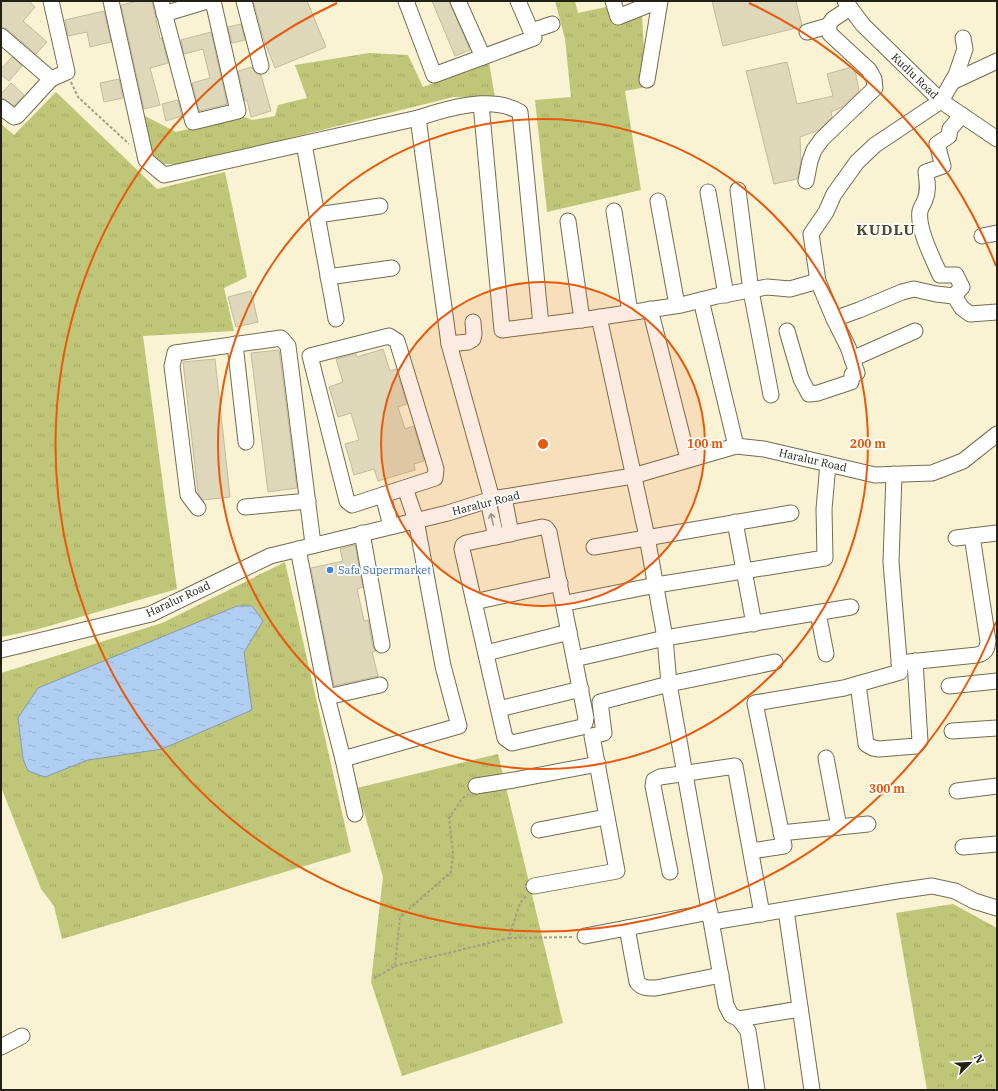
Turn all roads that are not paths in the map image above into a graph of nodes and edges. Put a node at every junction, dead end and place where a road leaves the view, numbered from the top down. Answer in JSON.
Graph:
{"nodes":[{"id":1,"x":111,"y":1,"type":"edge"},
{"id":2,"x":207,"y":1,"type":"edge"},
{"id":3,"x":213,"y":1,"type":"edge"},
{"id":4,"x":244,"y":1,"type":"edge"},
{"id":5,"x":406,"y":1,"type":"edge"},
{"id":6,"x":458,"y":1,"type":"edge"},
{"id":7,"x":518,"y":1,"type":"edge"},
{"id":8,"x":613,"y":1,"type":"edge"},
{"id":9,"x":659,"y":1,"type":"edge"},
{"id":10,"x":49,"y":4,"type":"edge"},
{"id":11,"x":847,"y":5,"type":"edge"},
{"id":12,"x":162,"y":7,"type":"edge"},
{"id":13,"x":552,"y":24,"type":"dead end"},
{"id":14,"x":828,"y":26,"type":"junction"},
{"id":15,"x":531,"y":30,"type":"junction"},
{"id":16,"x":807,"y":32,"type":"dead end"},
{"id":17,"x":1,"y":36,"type":"edge"},
{"id":18,"x":964,"y":43,"type":"dead end"},
{"id":19,"x":483,"y":57,"type":"junction"},
{"id":20,"x":997,"y":61,"type":"edge"},
{"id":21,"x":261,"y":66,"type":"dead end"},
{"id":22,"x":50,"y":79,"type":"junction"},
{"id":23,"x":647,"y":80,"type":"dead end"},
{"id":24,"x":952,"y":82,"type":"junction"},
{"id":25,"x":941,"y":101,"type":"junction"},
{"id":26,"x":481,"y":104,"type":"junction"},
{"id":27,"x":1,"y":107,"type":"edge"},
{"id":28,"x":962,"y":115,"type":"junction"},
{"id":29,"x":418,"y":118,"type":"junction"},
{"id":30,"x":997,"y":139,"type":"edge"},
{"id":31,"x":304,"y":144,"type":"junction"},
{"id":32,"x":806,"y":181,"type":"dead end"},
{"id":33,"x":738,"y":190,"type":"dead end"},
{"id":34,"x":708,"y":192,"type":"dead end"},
{"id":35,"x":658,"y":200,"type":"dead end"},
{"id":36,"x":380,"y":206,"type":"dead end"},
{"id":37,"x":614,"y":211,"type":"dead end"},
{"id":38,"x":317,"y":214,"type":"junction"},
{"id":39,"x":568,"y":221,"type":"dead end"},
{"id":40,"x":997,"y":232,"type":"edge"},
{"id":41,"x":982,"y":236,"type":"dead end"},
{"id":42,"x":392,"y":268,"type":"dead end"},
{"id":43,"x":328,"y":277,"type":"junction"},
{"id":44,"x":818,"y":281,"type":"junction"},
{"id":45,"x":751,"y":291,"type":"junction"},
{"id":46,"x":726,"y":295,"type":"junction"},
{"id":47,"x":954,"y":296,"type":"junction"},
{"id":48,"x":701,"y":300,"type":"junction"},
{"id":49,"x":677,"y":305,"type":"junction"},
{"id":50,"x":650,"y":309,"type":"junction"},
{"id":51,"x":630,"y":312,"type":"junction"},
{"id":52,"x":997,"y":312,"type":"edge"},
{"id":53,"x":599,"y":317,"type":"junction"},
{"id":54,"x":336,"y":319,"type":"dead end"},
{"id":55,"x":834,"y":319,"type":"junction"},
{"id":56,"x":582,"y":320,"type":"junction"},
{"id":57,"x":473,"y":322,"type":"dead end"},
{"id":58,"x":541,"y":325,"type":"junction"},
{"id":59,"x":787,"y":331,"type":"dead end"},
{"id":60,"x":915,"y":331,"type":"dead end"},
{"id":61,"x":236,"y":344,"type":"junction"},
{"id":62,"x":449,"y":344,"type":"junction"},
{"id":63,"x":852,"y":359,"type":"junction"},
{"id":64,"x":771,"y":395,"type":"dead end"},
{"id":65,"x":997,"y":434,"type":"edge"},
{"id":66,"x":246,"y":442,"type":"dead end"},
{"id":67,"x":736,"y":446,"type":"junction"},
{"id":68,"x":688,"y":459,"type":"junction"},
{"id":69,"x":828,"y":464,"type":"junction"},
{"id":70,"x":894,"y":474,"type":"junction"},
{"id":71,"x":633,"y":476,"type":"junction"},
{"id":72,"x":405,"y":488,"type":"junction"},
{"id":73,"x":383,"y":495,"type":"junction"},
{"id":74,"x":495,"y":499,"type":"junction"},
{"id":75,"x":308,"y":501,"type":"junction"},
{"id":76,"x":245,"y":507,"type":"dead end"},
{"id":77,"x":198,"y":508,"type":"dead end"},
{"id":78,"x":791,"y":513,"type":"dead end"},
{"id":79,"x":416,"y":520,"type":"junction"},
{"id":80,"x":735,"y":522,"type":"junction"},
{"id":81,"x":391,"y":526,"type":"junction"},
{"id":82,"x":362,"y":533,"type":"junction"},
{"id":83,"x":997,"y":533,"type":"edge"},
{"id":84,"x":504,"y":535,"type":"junction"},
{"id":85,"x":972,"y":536,"type":"junction"},
{"id":86,"x":647,"y":537,"type":"junction"},
{"id":87,"x":956,"y":538,"type":"dead end"},
{"id":88,"x":313,"y":544,"type":"junction"},
{"id":89,"x":594,"y":547,"type":"dead end"},
{"id":90,"x":298,"y":548,"type":"junction"},
{"id":91,"x":743,"y":571,"type":"junction"},
{"id":92,"x":560,"y":583,"type":"junction"},
{"id":93,"x":656,"y":585,"type":"junction"},
{"id":94,"x":474,"y":602,"type":"junction"},
{"id":95,"x":571,"y":602,"type":"dead end"},
{"id":96,"x":851,"y":607,"type":"dead end"},
{"id":97,"x":818,"y":613,"type":"junction"},
{"id":98,"x":754,"y":624,"type":"junction"},
{"id":99,"x":569,"y":632,"type":"junction"},
{"id":100,"x":665,"y":638,"type":"junction"},
{"id":101,"x":382,"y":645,"type":"dead end"},
{"id":102,"x":1,"y":650,"type":"edge"},
{"id":103,"x":486,"y":653,"type":"junction"},
{"id":104,"x":826,"y":654,"type":"dead end"},
{"id":105,"x":583,"y":657,"type":"dead end"},
{"id":106,"x":915,"y":661,"type":"junction"},
{"id":107,"x":775,"y":662,"type":"dead end"},
{"id":108,"x":899,"y":663,"type":"junction"},
{"id":109,"x":997,"y":681,"type":"edge"},
{"id":110,"x":669,"y":684,"type":"junction"},
{"id":111,"x":858,"y":684,"type":"junction"},
{"id":112,"x":380,"y":685,"type":"dead end"},
{"id":113,"x":949,"y":686,"type":"dead end"},
{"id":114,"x":581,"y":689,"type":"junction"},
{"id":115,"x":327,"y":697,"type":"junction"},
{"id":116,"x":499,"y":708,"type":"junction"},
{"id":117,"x":997,"y":728,"type":"edge"},
{"id":118,"x":952,"y":731,"type":"dead end"},
{"id":119,"x":826,"y":758,"type":"dead end"},
{"id":120,"x":343,"y":759,"type":"junction"},
{"id":121,"x":598,"y":764,"type":"junction"},
{"id":122,"x":685,"y":774,"type":"junction"},
{"id":123,"x":476,"y":786,"type":"road end"},
{"id":124,"x":997,"y":786,"type":"edge"},
{"id":125,"x":957,"y":791,"type":"dead end"},
{"id":126,"x":355,"y":814,"type":"dead end"},
{"id":127,"x":606,"y":817,"type":"junction"},
{"id":128,"x":868,"y":824,"type":"dead end"},
{"id":129,"x":839,"y":827,"type":"junction"},
{"id":130,"x":539,"y":830,"type":"dead end"},
{"id":131,"x":781,"y":833,"type":"junction"},
{"id":132,"x":997,"y":844,"type":"edge"},
{"id":133,"x":963,"y":847,"type":"dead end"},
{"id":134,"x":751,"y":851,"type":"junction"},
{"id":135,"x":670,"y":872,"type":"dead end"},
{"id":136,"x":534,"y":886,"type":"road end"},
{"id":137,"x":997,"y":908,"type":"edge"},
{"id":138,"x":786,"y":910,"type":"junction"},
{"id":139,"x":762,"y":914,"type":"junction"},
{"id":140,"x":711,"y":917,"type":"junction"},
{"id":141,"x":627,"y":928,"type":"junction"},
{"id":142,"x":586,"y":936,"type":"road end"},
{"id":143,"x":721,"y":975,"type":"junction"},
{"id":144,"x":800,"y":1008,"type":"junction"},
{"id":145,"x":739,"y":1019,"type":"junction"},
{"id":146,"x":22,"y":1036,"type":"dead end"},
{"id":147,"x":1,"y":1048,"type":"edge"},
{"id":148,"x":757,"y":1090,"type":"edge"},
{"id":149,"x":812,"y":1090,"type":"edge"}],
"edges":[{"from":1,"to":31,"type":"street"},
{"from":2,"to":12,"type":"street"},
{"from":3,"to":12,"type":"street"},
{"from":4,"to":21,"type":"street"},
{"from":5,"to":19,"type":"street"},
{"from":6,"to":19,"type":"street"},
{"from":7,"to":15,"type":"street"},
{"from":8,"to":9,"type":"street"},
{"from":9,"to":23,"type":"street"},
{"from":10,"to":22,"type":"street"},
{"from":11,"to":14,"type":"street"},
{"from":11,"to":25,"type":"street","name":"Kudlu Road"},
{"from":13,"to":15,"type":"street"},
{"from":14,"to":16,"type":"street"},
{"from":14,"to":32,"type":"street"},
{"from":15,"to":19,"type":"street"},
{"from":17,"to":22,"type":"street"},
{"from":18,"to":24,"type":"street"},
{"from":20,"to":24,"type":"street"},
{"from":22,"to":27,"type":"street"},
{"from":24,"to":25,"type":"street"},
{"from":25,"to":28,"type":"street","name":"Kudlu Road"},
{"from":25,"to":44,"type":"street"},
{"from":26,"to":29,"type":"street"},
{"from":26,"to":58,"type":"street"},
{"from":26,"to":58,"type":"street"},
{"from":28,"to":30,"type":"street","name":"Kudlu Road"},
{"from":28,"to":47,"type":"street"},
{"from":29,"to":31,"type":"street"},
{"from":29,"to":62,"type":"street"},
{"from":31,"to":38,"type":"street"},
{"from":33,"to":45,"type":"street"},
{"from":34,"to":46,"type":"street"},
{"from":35,"to":49,"type":"street"},
{"from":36,"to":38,"type":"street"},
{"from":37,"to":51,"type":"street"},
{"from":38,"to":43,"type":"street"},
{"from":39,"to":56,"type":"street"},
{"from":40,"to":41,"type":"street"},
{"from":42,"to":43,"type":"street"},
{"from":43,"to":54,"type":"street"},
{"from":44,"to":45,"type":"street"},
{"from":44,"to":55,"type":"street"},
{"from":45,"to":46,"type":"street"},
{"from":45,"to":64,"type":"street"},
{"from":46,"to":48,"type":"street"},
{"from":47,"to":52,"type":"street"},
{"from":47,"to":55,"type":"street"},
{"from":48,"to":49,"type":"street"},
{"from":48,"to":67,"type":"street"},
{"from":49,"to":50,"type":"street"},
{"from":50,"to":51,"type":"street"},
{"from":50,"to":68,"type":"street"},
{"from":51,"to":53,"type":"street"},
{"from":53,"to":56,"type":"street"},
{"from":53,"to":71,"type":"street"},
{"from":55,"to":63,"type":"street"},
{"from":56,"to":58,"type":"street"},
{"from":57,"to":62,"type":"street"},
{"from":59,"to":63,"type":"street"},
{"from":60,"to":63,"type":"street"},
{"from":61,"to":66,"type":"street"},
{"from":61,"to":75,"type":"street"},
{"from":61,"to":77,"type":"street"},
{"from":62,"to":74,"type":"street"},
{"from":65,"to":70,"type":"street","name":"Haralur Road"},
{"from":67,"to":68,"type":"street","name":"Haralur Road"},
{"from":67,"to":69,"type":"street","name":"Haralur Road"},
{"from":68,"to":71,"type":"street","name":"Haralur Road"},
{"from":69,"to":70,"type":"street","name":"Haralur Road"},
{"from":69,"to":91,"type":"street"},
{"from":70,"to":108,"type":"street"},
{"from":71,"to":74,"type":"street","name":"Haralur Road"},
{"from":71,"to":86,"type":"street"},
{"from":72,"to":73,"type":"street"},
{"from":72,"to":73,"type":"street"},
{"from":72,"to":79,"type":"street"},
{"from":73,"to":81,"type":"street"},
{"from":74,"to":79,"type":"street","name":"Haralur Road"},
{"from":74,"to":84,"type":"street"},
{"from":75,"to":76,"type":"street"},
{"from":75,"to":88,"type":"street"},
{"from":78,"to":80,"type":"street"},
{"from":79,"to":81,"type":"street","name":"Haralur Road"},
{"from":79,"to":120,"type":"street"},
{"from":80,"to":86,"type":"street"},
{"from":80,"to":91,"type":"street"},
{"from":81,"to":82,"type":"street","name":"Haralur Road"},
{"from":82,"to":88,"type":"street","name":"Haralur Road"},
{"from":82,"to":101,"type":"street"},
{"from":83,"to":85,"type":"street"},
{"from":84,"to":92,"type":"street"},
{"from":84,"to":94,"type":"street"},
{"from":85,"to":87,"type":"street"},
{"from":85,"to":106,"type":"street"},
{"from":86,"to":89,"type":"street"},
{"from":86,"to":93,"type":"street"},
{"from":88,"to":90,"type":"street","name":"Haralur Road"},
{"from":90,"to":102,"type":"street","name":"Haralur Road"},
{"from":90,"to":115,"type":"street"},
{"from":91,"to":93,"type":"street"},
{"from":91,"to":98,"type":"street"},
{"from":92,"to":94,"type":"street"},
{"from":92,"to":99,"type":"street"},
{"from":93,"to":95,"type":"street"},
{"from":93,"to":100,"type":"street"},
{"from":94,"to":103,"type":"street"},
{"from":96,"to":97,"type":"street"},
{"from":97,"to":98,"type":"street"},
{"from":97,"to":104,"type":"street"},
{"from":98,"to":100,"type":"street"},
{"from":99,"to":103,"type":"street"},
{"from":99,"to":114,"type":"street"},
{"from":100,"to":105,"type":"street"},
{"from":100,"to":110,"type":"street"},
{"from":103,"to":116,"type":"street"},
{"from":106,"to":108,"type":"street"},
{"from":106,"to":111,"type":"street"},
{"from":107,"to":110,"type":"street"},
{"from":108,"to":111,"type":"street"},
{"from":109,"to":113,"type":"street"},
{"from":110,"to":121,"type":"street"},
{"from":110,"to":122,"type":"street"},
{"from":111,"to":131,"type":"street"},
{"from":112,"to":115,"type":"street"},
{"from":114,"to":116,"type":"street"},
{"from":114,"to":116,"type":"street"},
{"from":115,"to":120,"type":"street"},
{"from":117,"to":118,"type":"street"},
{"from":119,"to":129,"type":"street"},
{"from":120,"to":126,"type":"street"},
{"from":121,"to":123,"type":"street"},
{"from":121,"to":127,"type":"street"},
{"from":122,"to":134,"type":"street"},
{"from":122,"to":135,"type":"street"},
{"from":122,"to":140,"type":"street"},
{"from":124,"to":125,"type":"street"},
{"from":127,"to":130,"type":"street"},
{"from":127,"to":136,"type":"street"},
{"from":128,"to":129,"type":"street"},
{"from":129,"to":131,"type":"street"},
{"from":131,"to":134,"type":"street"},
{"from":132,"to":133,"type":"street"},
{"from":134,"to":139,"type":"street"},
{"from":137,"to":138,"type":"street"},
{"from":138,"to":139,"type":"street"},
{"from":138,"to":144,"type":"street"},
{"from":139,"to":140,"type":"street"},
{"from":140,"to":141,"type":"street"},
{"from":140,"to":143,"type":"street"},
{"from":141,"to":142,"type":"street"},
{"from":141,"to":143,"type":"street"},
{"from":143,"to":145,"type":"street"},
{"from":144,"to":145,"type":"street"},
{"from":144,"to":149,"type":"street"},
{"from":145,"to":148,"type":"street"},
{"from":146,"to":147,"type":"street"}]}
